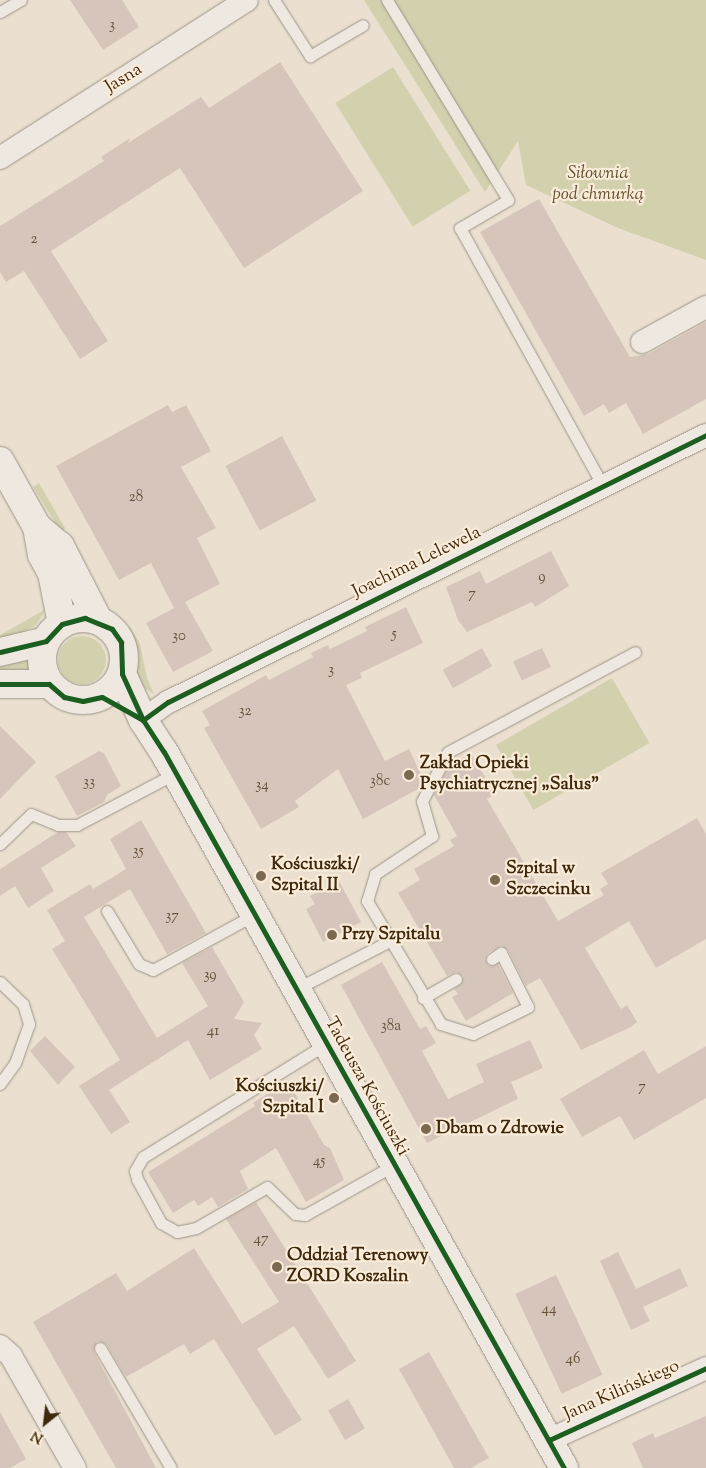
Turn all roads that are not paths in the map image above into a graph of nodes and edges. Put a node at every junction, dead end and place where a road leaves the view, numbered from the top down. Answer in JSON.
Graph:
{"nodes":[{"id":1,"x":21,"y":0,"type":"edge"},
{"id":2,"x":248,"y":0,"type":"edge"},
{"id":3,"x":274,"y":0,"type":"edge"},
{"id":4,"x":387,"y":0,"type":"edge"},
{"id":5,"x":0,"y":12,"type":"edge"},
{"id":6,"x":364,"y":25,"type":"dead end"},
{"id":7,"x":0,"y":158,"type":"edge"},
{"id":8,"x":706,"y":307,"type":"edge"},
{"id":9,"x":642,"y":342,"type":"dead end"},
{"id":10,"x":706,"y":435,"type":"edge"},
{"id":11,"x":0,"y":461,"type":"edge"},
{"id":12,"x":603,"y":486,"type":"junction"},
{"id":13,"x":37,"y":526,"type":"junction"},
{"id":14,"x":98,"y":620,"type":"junction"},
{"id":15,"x":54,"y":632,"type":"junction"},
{"id":16,"x":0,"y":652,"type":"edge"},
{"id":17,"x":635,"y":652,"type":"dead end"},
{"id":18,"x":122,"y":674,"type":"junction"},
{"id":19,"x":0,"y":684,"type":"edge"},
{"id":20,"x":49,"y":684,"type":"junction"},
{"id":21,"x":102,"y":697,"type":"junction"},
{"id":22,"x":143,"y":720,"type":"junction"},
{"id":23,"x":176,"y":773,"type":"junction"},
{"id":24,"x":0,"y":844,"type":"edge"},
{"id":25,"x":107,"y":910,"type":"dead end"},
{"id":26,"x":254,"y":915,"type":"junction"},
{"id":27,"x":390,"y":941,"type":"junction"},
{"id":28,"x":492,"y":958,"type":"dead end"},
{"id":29,"x":456,"y":979,"type":"dead end"},
{"id":30,"x":0,"y":982,"type":"edge"},
{"id":31,"x":296,"y":990,"type":"junction"},
{"id":32,"x":422,"y":998,"type":"junction"},
{"id":33,"x":326,"y":1044,"type":"junction"},
{"id":34,"x":0,"y":1084,"type":"edge"},
{"id":35,"x":394,"y":1165,"type":"junction"},
{"id":36,"x":100,"y":1348,"type":"dead end"},
{"id":37,"x":7,"y":1354,"type":"edge"},
{"id":38,"x":706,"y":1368,"type":"edge"},
{"id":39,"x":549,"y":1440,"type":"junction"},
{"id":40,"x":560,"y":1467,"type":"edge"},
{"id":41,"x":75,"y":1468,"type":"edge"},
{"id":42,"x":171,"y":1468,"type":"edge"}],
"edges":[{"from":1,"to":5,"type":"lane"},
{"from":2,"to":7,"type":"street","name":"Jasna"},
{"from":3,"to":6,"type":"lane"},
{"from":4,"to":12,"type":"lane"},
{"from":8,"to":9,"type":"street"},
{"from":10,"to":12,"type":"street","name":"Joachima Lelewela"},
{"from":11,"to":13,"type":"street"},
{"from":12,"to":22,"type":"street","name":"Joachima Lelewela"},
{"from":13,"to":14,"type":"street"},
{"from":13,"to":15,"type":"street"},
{"from":14,"to":15,"type":"street"},
{"from":14,"to":18,"type":"street"},
{"from":15,"to":16,"type":"street"},
{"from":15,"to":20,"type":"street"},
{"from":17,"to":27,"type":"lane"},
{"from":18,"to":21,"type":"street"},
{"from":18,"to":22,"type":"street","name":"Tadeusza Kościuszki"},
{"from":19,"to":20,"type":"street"},
{"from":20,"to":21,"type":"street"},
{"from":21,"to":22,"type":"street","name":"Tadeusza Kościuszki"},
{"from":22,"to":23,"type":"street","name":"Tadeusza Kościuszki"},
{"from":23,"to":24,"type":"lane"},
{"from":23,"to":26,"type":"street","name":"Tadeusza Kościuszki"},
{"from":25,"to":26,"type":"lane"},
{"from":26,"to":31,"type":"street","name":"Tadeusza Kościuszki"},
{"from":27,"to":31,"type":"lane"},
{"from":27,"to":32,"type":"lane"},
{"from":28,"to":32,"type":"lane"},
{"from":29,"to":32,"type":"lane"},
{"from":30,"to":34,"type":"lane"},
{"from":31,"to":33,"type":"street","name":"Tadeusza Kościuszki"},
{"from":33,"to":35,"type":"street","name":"Tadeusza Kościuszki"},
{"from":33,"to":35,"type":"lane"},
{"from":35,"to":39,"type":"street","name":"Tadeusza Kościuszki"},
{"from":36,"to":42,"type":"lane"},
{"from":37,"to":41,"type":"street"},
{"from":38,"to":39,"type":"street","name":"Jana Kilińskiego"},
{"from":39,"to":40,"type":"street","name":"Tadeusza Kościuszki"}]}
